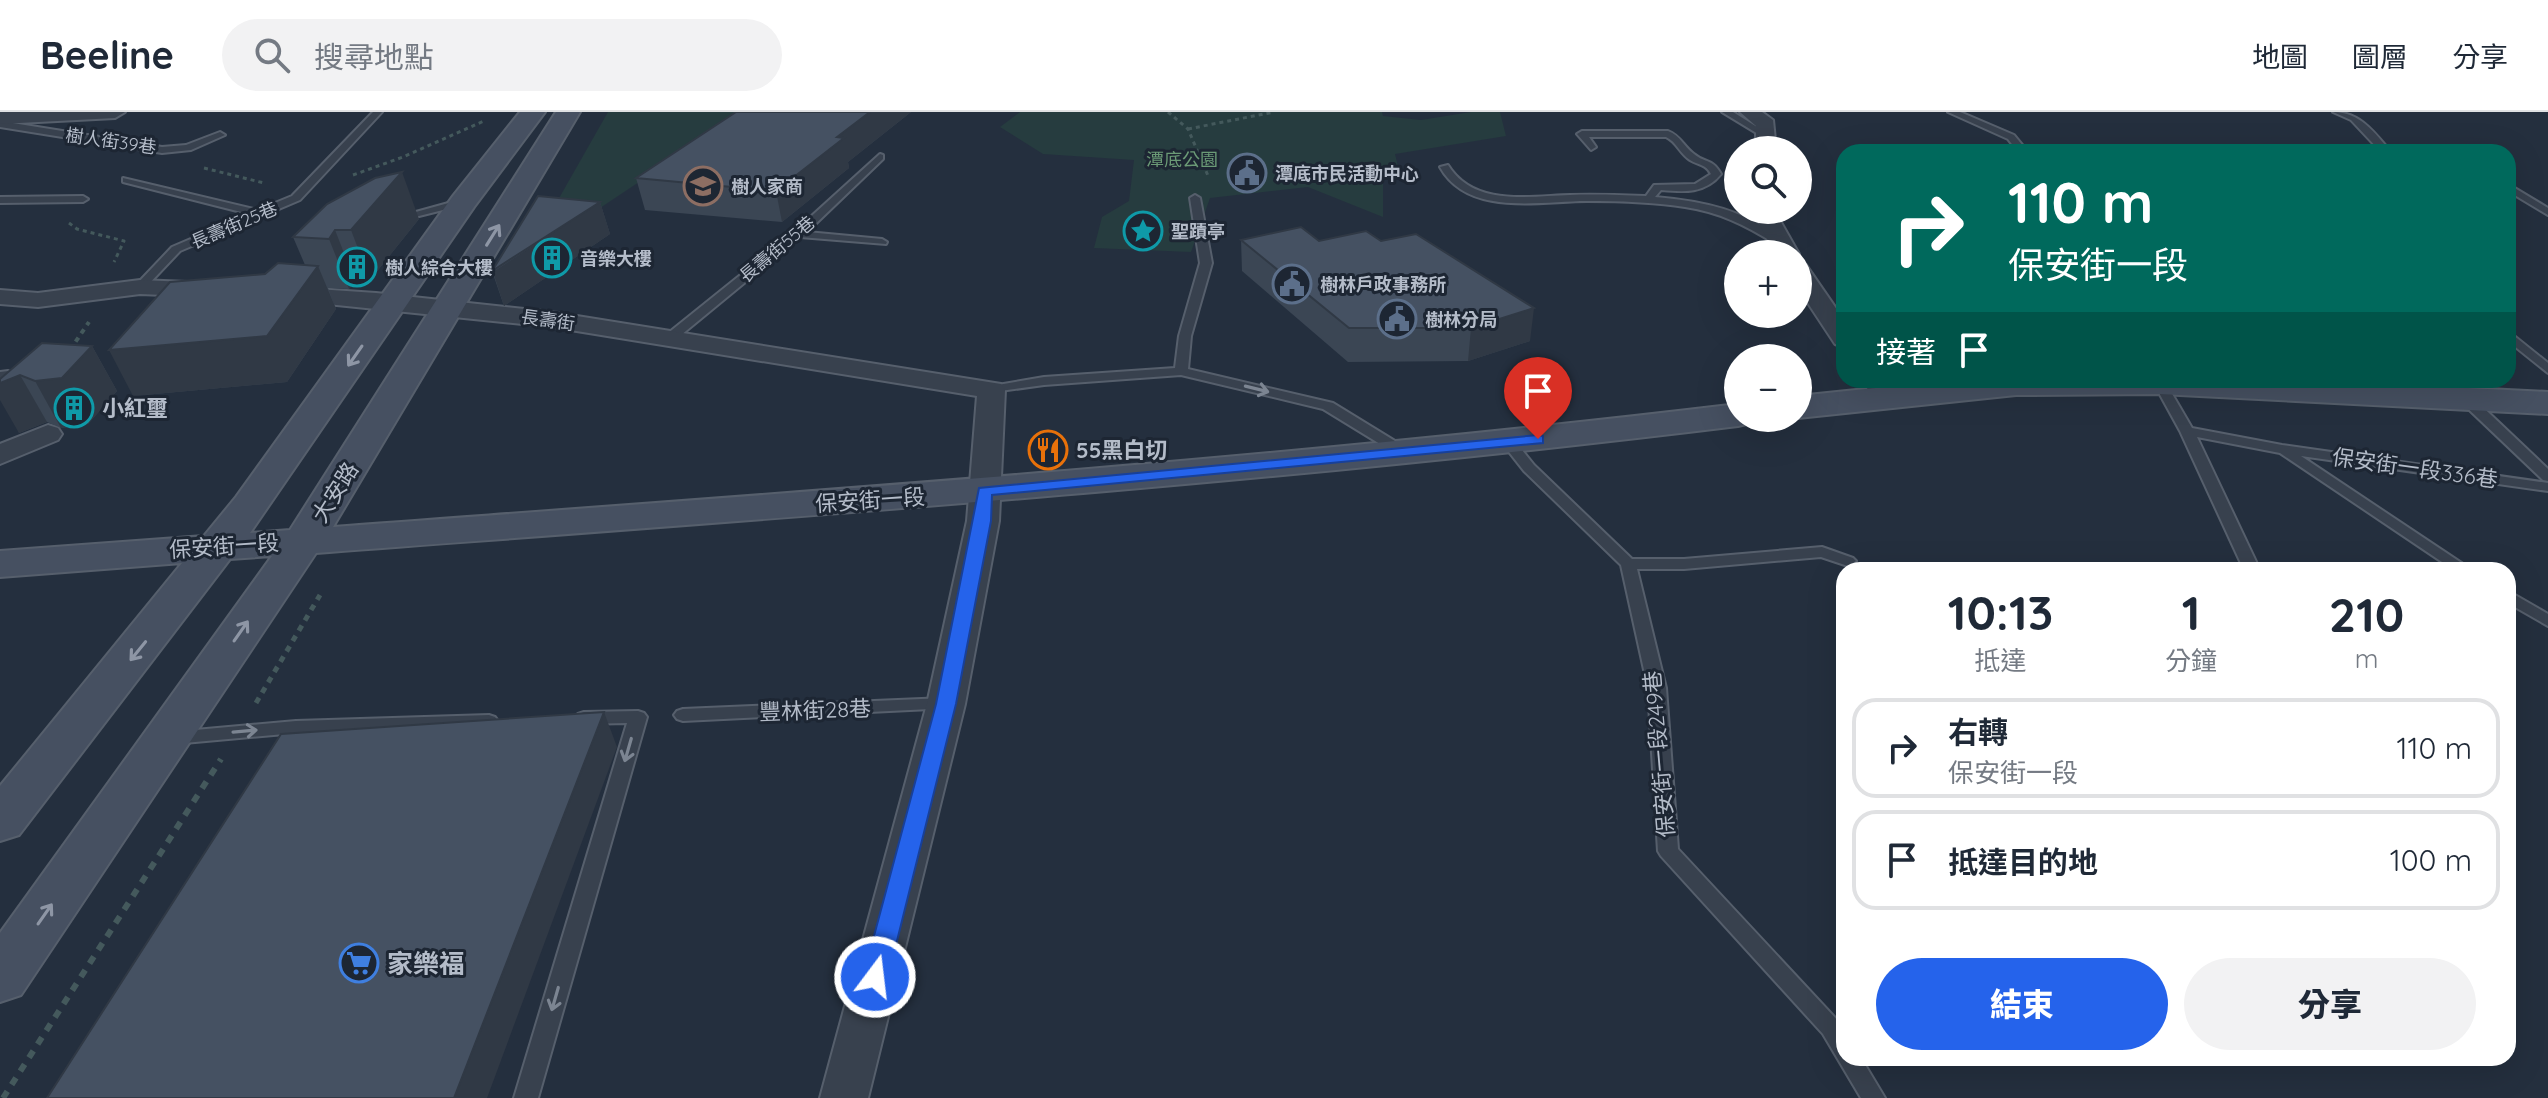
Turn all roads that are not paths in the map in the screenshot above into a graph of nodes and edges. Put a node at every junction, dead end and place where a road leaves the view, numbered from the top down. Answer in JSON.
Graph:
{"nodes":[{"id":1,"x":115,"y":112,"type":"edge"},
{"id":2,"x":378,"y":112,"type":"edge"},
{"id":3,"x":533,"y":112,"type":"edge"},
{"id":4,"x":568,"y":112,"type":"edge"},
{"id":5,"x":1726,"y":112,"type":"edge"},
{"id":6,"x":1750,"y":112,"type":"edge"},
{"id":7,"x":1952,"y":112,"type":"edge"},
{"id":8,"x":2337,"y":112,"type":"edge"},
{"id":9,"x":2,"y":125,"type":"edge"},
{"id":10,"x":220,"y":135,"type":"dead end"},
{"id":11,"x":1760,"y":136,"type":"edge"},
{"id":12,"x":1767,"y":136,"type":"edge"},
{"id":13,"x":2017,"y":144,"type":"edge"},
{"id":14,"x":2378,"y":144,"type":"edge"},
{"id":15,"x":1591,"y":147,"type":"dead end"},
{"id":16,"x":880,"y":157,"type":"dead end"},
{"id":17,"x":1445,"y":167,"type":"dead end"},
{"id":18,"x":127,"y":180,"type":"dead end"},
{"id":19,"x":2516,"y":192,"type":"edge"},
{"id":20,"x":1195,"y":198,"type":"road end"},
{"id":21,"x":83,"y":199,"type":"dead end"},
{"id":22,"x":0,"y":200,"type":"edge"},
{"id":23,"x":1648,"y":200,"type":"junction"},
{"id":24,"x":463,"y":202,"type":"junction"},
{"id":25,"x":2548,"y":212,"type":"edge"},
{"id":26,"x":260,"y":214,"type":"junction"},
{"id":27,"x":388,"y":221,"type":"edge"},
{"id":28,"x":798,"y":234,"type":"junction"},
{"id":29,"x":1769,"y":240,"type":"edge"},
{"id":30,"x":882,"y":242,"type":"dead end"},
{"id":31,"x":140,"y":287,"type":"junction"},
{"id":32,"x":232,"y":291,"type":"edge"},
{"id":33,"x":1812,"y":291,"type":"edge"},
{"id":34,"x":263,"y":293,"type":"edge"},
{"id":35,"x":0,"y":297,"type":"edge"},
{"id":36,"x":38,"y":300,"type":"junction"},
{"id":37,"x":392,"y":302,"type":"junction"},
{"id":38,"x":0,"y":305,"type":"edge"},
{"id":39,"x":448,"y":307,"type":"junction"},
{"id":40,"x":1836,"y":327,"type":"edge"},
{"id":41,"x":671,"y":337,"type":"junction"},
{"id":42,"x":2516,"y":342,"type":"edge"},
{"id":43,"x":2548,"y":369,"type":"edge"},
{"id":44,"x":1181,"y":371,"type":"junction"},
{"id":45,"x":1882,"y":388,"type":"edge"},
{"id":46,"x":2163,"y":388,"type":"edge"},
{"id":47,"x":2278,"y":388,"type":"edge"},
{"id":48,"x":991,"y":390,"type":"junction"},
{"id":49,"x":2466,"y":399,"type":"junction"},
{"id":50,"x":2548,"y":403,"type":"edge"},
{"id":51,"x":1812,"y":404,"type":"edge"},
{"id":52,"x":1724,"y":417,"type":"edge"},
{"id":53,"x":2187,"y":431,"type":"junction"},
{"id":54,"x":48,"y":434,"type":"dead end"},
{"id":55,"x":1509,"y":443,"type":"junction"},
{"id":56,"x":2282,"y":449,"type":"junction"},
{"id":57,"x":1404,"y":453,"type":"junction"},
{"id":58,"x":0,"y":455,"type":"edge"},
{"id":59,"x":2548,"y":477,"type":"edge"},
{"id":60,"x":2548,"y":487,"type":"edge"},
{"id":61,"x":984,"y":491,"type":"junction"},
{"id":62,"x":305,"y":539,"type":"junction"},
{"id":63,"x":220,"y":546,"type":"junction"},
{"id":64,"x":1848,"y":561,"type":"dead end"},
{"id":65,"x":2248,"y":562,"type":"edge"},
{"id":66,"x":2452,"y":562,"type":"edge"},
{"id":67,"x":0,"y":564,"type":"edge"},
{"id":68,"x":1628,"y":564,"type":"junction"},
{"id":69,"x":2516,"y":601,"type":"edge"},
{"id":70,"x":2548,"y":621,"type":"edge"},
{"id":71,"x":946,"y":704,"type":"junction"},
{"id":72,"x":683,"y":715,"type":"dead end"},
{"id":73,"x":560,"y":719,"type":"edge"},
{"id":74,"x":514,"y":720,"type":"edge"},
{"id":75,"x":167,"y":738,"type":"junction"},
{"id":76,"x":0,"y":822,"type":"edge"},
{"id":77,"x":0,"y":978,"type":"edge"},
{"id":78,"x":1836,"y":1036,"type":"edge"},
{"id":79,"x":1854,"y":1066,"type":"edge"},
{"id":80,"x":526,"y":1098,"type":"edge"},
{"id":81,"x":844,"y":1098,"type":"edge"},
{"id":82,"x":1873,"y":1098,"type":"edge"}],
"edges":[{"from":1,"to":9,"type":"street"},
{"from":2,"to":26,"type":"lane","name":"長壽街25巷"},
{"from":3,"to":24,"type":"street"},
{"from":39,"to":4,"type":"street","name":"大安路","one_way":true},
{"from":5,"to":11,"type":"lane"},
{"from":6,"to":12,"type":"street"},
{"from":7,"to":13,"type":"lane"},
{"from":8,"to":14,"type":"lane"},
{"from":9,"to":10,"type":"lane","name":"樹人街39巷"},
{"from":15,"to":23,"type":"lane"},
{"from":16,"to":28,"type":"lane","name":"長壽街55巷"},
{"from":17,"to":23,"type":"lane"},
{"from":18,"to":26,"type":"lane"},
{"from":19,"to":25,"type":"lane"},
{"from":20,"to":44,"type":"lane"},
{"from":21,"to":22,"type":"lane"},
{"from":23,"to":29,"type":"lane"},
{"from":24,"to":27,"type":"lane"},
{"from":24,"to":37,"type":"street"},
{"from":26,"to":31,"type":"lane","name":"長壽街25巷"},
{"from":28,"to":30,"type":"lane"},
{"from":28,"to":41,"type":"lane","name":"長壽街55巷"},
{"from":31,"to":32,"type":"street"},
{"from":31,"to":36,"type":"street"},
{"from":33,"to":40,"type":"street"},
{"from":34,"to":37,"type":"street","name":"長壽街"},
{"from":35,"to":36,"type":"street"},
{"from":36,"to":38,"type":"lane"},
{"from":37,"to":39,"type":"street","name":"長壽街"},
{"from":37,"to":63,"type":"street","one_way":true},
{"from":39,"to":41,"type":"street","name":"長壽街"},
{"from":39,"to":62,"type":"street","name":"大安路"},
{"from":41,"to":48,"type":"street","name":"長壽街"},
{"from":42,"to":43,"type":"lane"},
{"from":44,"to":48,"type":"lane"},
{"from":44,"to":57,"type":"lane","one_way":true},
{"from":45,"to":51,"type":"street"},
{"from":46,"to":53,"type":"lane"},
{"from":47,"to":49,"type":"street"},
{"from":48,"to":61,"type":"street"},
{"from":49,"to":50,"type":"street"},
{"from":49,"to":59,"type":"lane"},
{"from":52,"to":55,"type":"street","name":"保安街一段"},
{"from":53,"to":56,"type":"lane","name":"保安街一段336巷"},
{"from":53,"to":65,"type":"lane"},
{"from":54,"to":58,"type":"street"},
{"from":55,"to":57,"type":"street","name":"保安街一段"},
{"from":55,"to":68,"type":"lane"},
{"from":56,"to":60,"type":"lane","name":"保安街一段336巷"},
{"from":56,"to":66,"type":"lane","name":"保安街一段336巷"},
{"from":57,"to":61,"type":"street","name":"保安街一段"},
{"from":61,"to":62,"type":"street","name":"保安街一段"},
{"from":61,"to":71,"type":"street"},
{"from":62,"to":63,"type":"street","name":"保安街一段"},
{"from":75,"to":62,"type":"street","name":"大安路","one_way":true},
{"from":63,"to":67,"type":"street","name":"保安街一段"},
{"from":63,"to":76,"type":"street","one_way":true},
{"from":64,"to":68,"type":"lane"},
{"from":68,"to":78,"type":"lane","name":"保安街一段249巷"},
{"from":69,"to":70,"type":"lane"},
{"from":71,"to":72,"type":"lane","name":"豐林街28巷"},
{"from":71,"to":81,"type":"street"},
{"from":73,"to":80,"type":"lane","one_way":true},
{"from":75,"to":74,"type":"lane","one_way":true},
{"from":77,"to":75,"type":"street","name":"大安路","one_way":true},
{"from":79,"to":82,"type":"lane"}]}
